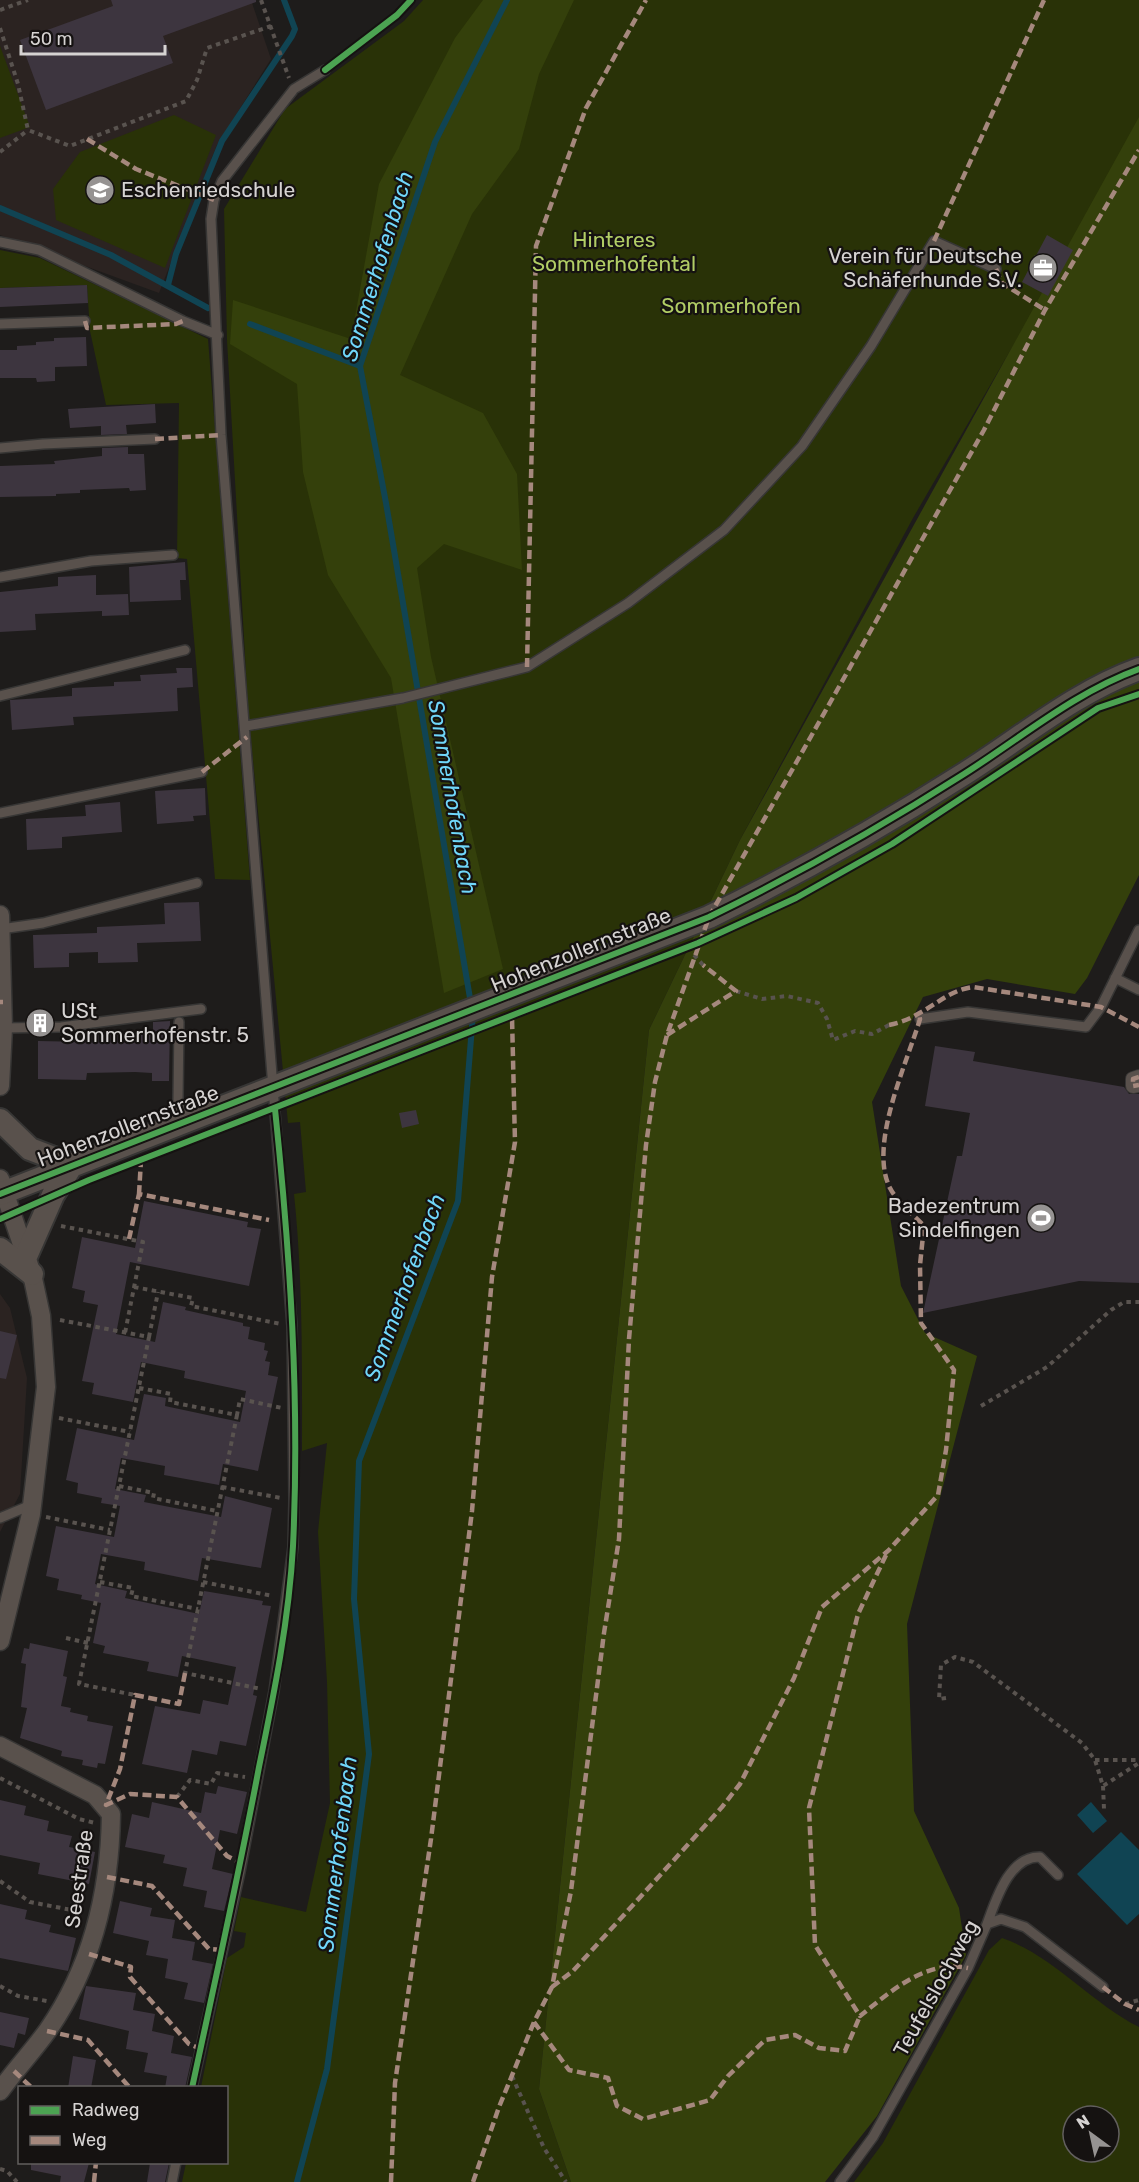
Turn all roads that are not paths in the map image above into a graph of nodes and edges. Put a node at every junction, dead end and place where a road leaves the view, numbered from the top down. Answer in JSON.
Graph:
{"nodes":[{"id":1,"x":325,"y":70,"type":"dead end"},
{"id":2,"x":0,"y":242,"type":"edge"},
{"id":3,"x":996,"y":269,"type":"dead end"},
{"id":4,"x":85,"y":321,"type":"dead end"},
{"id":5,"x":0,"y":324,"type":"edge"},
{"id":6,"x":218,"y":335,"type":"junction"},
{"id":7,"x":155,"y":440,"type":"dead end"},
{"id":8,"x":0,"y":448,"type":"edge"},
{"id":9,"x":173,"y":555,"type":"dead end"},
{"id":10,"x":0,"y":577,"type":"edge"},
{"id":11,"x":185,"y":650,"type":"dead end"},
{"id":12,"x":1139,"y":669,"type":"edge"},
{"id":13,"x":0,"y":696,"type":"edge"},
{"id":14,"x":246,"y":726,"type":"junction"},
{"id":15,"x":202,"y":772,"type":"dead end"},
{"id":16,"x":0,"y":813,"type":"edge"},
{"id":17,"x":197,"y":883,"type":"dead end"},
{"id":18,"x":1,"y":922,"type":"edge"},
{"id":19,"x":1139,"y":930,"type":"edge"},
{"id":20,"x":1115,"y":978,"type":"junction"},
{"id":21,"x":1139,"y":990,"type":"edge"},
{"id":22,"x":201,"y":1009,"type":"dead end"},
{"id":23,"x":920,"y":1019,"type":"dead end"},
{"id":24,"x":179,"y":1022,"type":"dead end"},
{"id":25,"x":3,"y":1028,"type":"junction"},
{"id":26,"x":1139,"y":1077,"type":"edge"},
{"id":27,"x":1139,"y":1085,"type":"edge"},
{"id":28,"x":0,"y":1086,"type":"edge"},
{"id":29,"x":273,"y":1089,"type":"junction"},
{"id":30,"x":0,"y":1120,"type":"edge"},
{"id":31,"x":182,"y":1123,"type":"junction"},
{"id":32,"x":72,"y":1165,"type":"junction"},
{"id":33,"x":1,"y":1188,"type":"edge"},
{"id":34,"x":0,"y":1249,"type":"edge"},
{"id":35,"x":30,"y":1264,"type":"junction"},
{"id":36,"x":31,"y":1509,"type":"junction"},
{"id":37,"x":0,"y":1518,"type":"edge"},
{"id":38,"x":0,"y":1641,"type":"edge"},
{"id":39,"x":0,"y":1746,"type":"edge"},
{"id":40,"x":1058,"y":1875,"type":"dead end"},
{"id":41,"x":987,"y":1924,"type":"junction"},
{"id":42,"x":1103,"y":1987,"type":"dead end"},
{"id":43,"x":192,"y":2086,"type":"edge"},
{"id":44,"x":0,"y":2091,"type":"edge"},
{"id":45,"x":176,"y":2164,"type":"edge"},
{"id":46,"x":172,"y":2182,"type":"edge"},
{"id":47,"x":840,"y":2182,"type":"edge"}],
"edges":[{"from":1,"to":6,"type":"lane"},
{"from":2,"to":6,"type":"lane"},
{"from":3,"to":14,"type":"lane"},
{"from":4,"to":5,"type":"lane"},
{"from":6,"to":14,"type":"lane"},
{"from":7,"to":8,"type":"lane"},
{"from":9,"to":10,"type":"lane"},
{"from":11,"to":13,"type":"lane"},
{"from":12,"to":29,"type":"street","name":"Hohenzollernstraße"},
{"from":14,"to":29,"type":"lane"},
{"from":15,"to":16,"type":"lane"},
{"from":17,"to":18,"type":"lane"},
{"from":18,"to":25,"type":"street"},
{"from":19,"to":20,"type":"lane"},
{"from":20,"to":21,"type":"lane"},
{"from":20,"to":23,"type":"lane"},
{"from":22,"to":25,"type":"lane"},
{"from":24,"to":31,"type":"lane"},
{"from":25,"to":28,"type":"street"},
{"from":26,"to":27,"type":"street"},
{"from":29,"to":31,"type":"street","name":"Hohenzollernstraße"},
{"from":29,"to":43,"type":"lane"},
{"from":30,"to":32,"type":"street"},
{"from":31,"to":32,"type":"street","name":"Hohenzollernstraße"},
{"from":32,"to":33,"type":"street","name":"Hohenzollernstraße"},
{"from":32,"to":35,"type":"street"},
{"from":33,"to":35,"type":"street"},
{"from":34,"to":35,"type":"street"},
{"from":35,"to":36,"type":"street"},
{"from":36,"to":37,"type":"lane"},
{"from":36,"to":38,"type":"street"},
{"from":39,"to":44,"type":"street","name":"Seestraße"},
{"from":40,"to":41,"type":"lane"},
{"from":41,"to":42,"type":"lane","name":"Teufelslochweg"},
{"from":41,"to":47,"type":"lane","name":"Teufelslochweg"},
{"from":45,"to":46,"type":"lane"}]}
